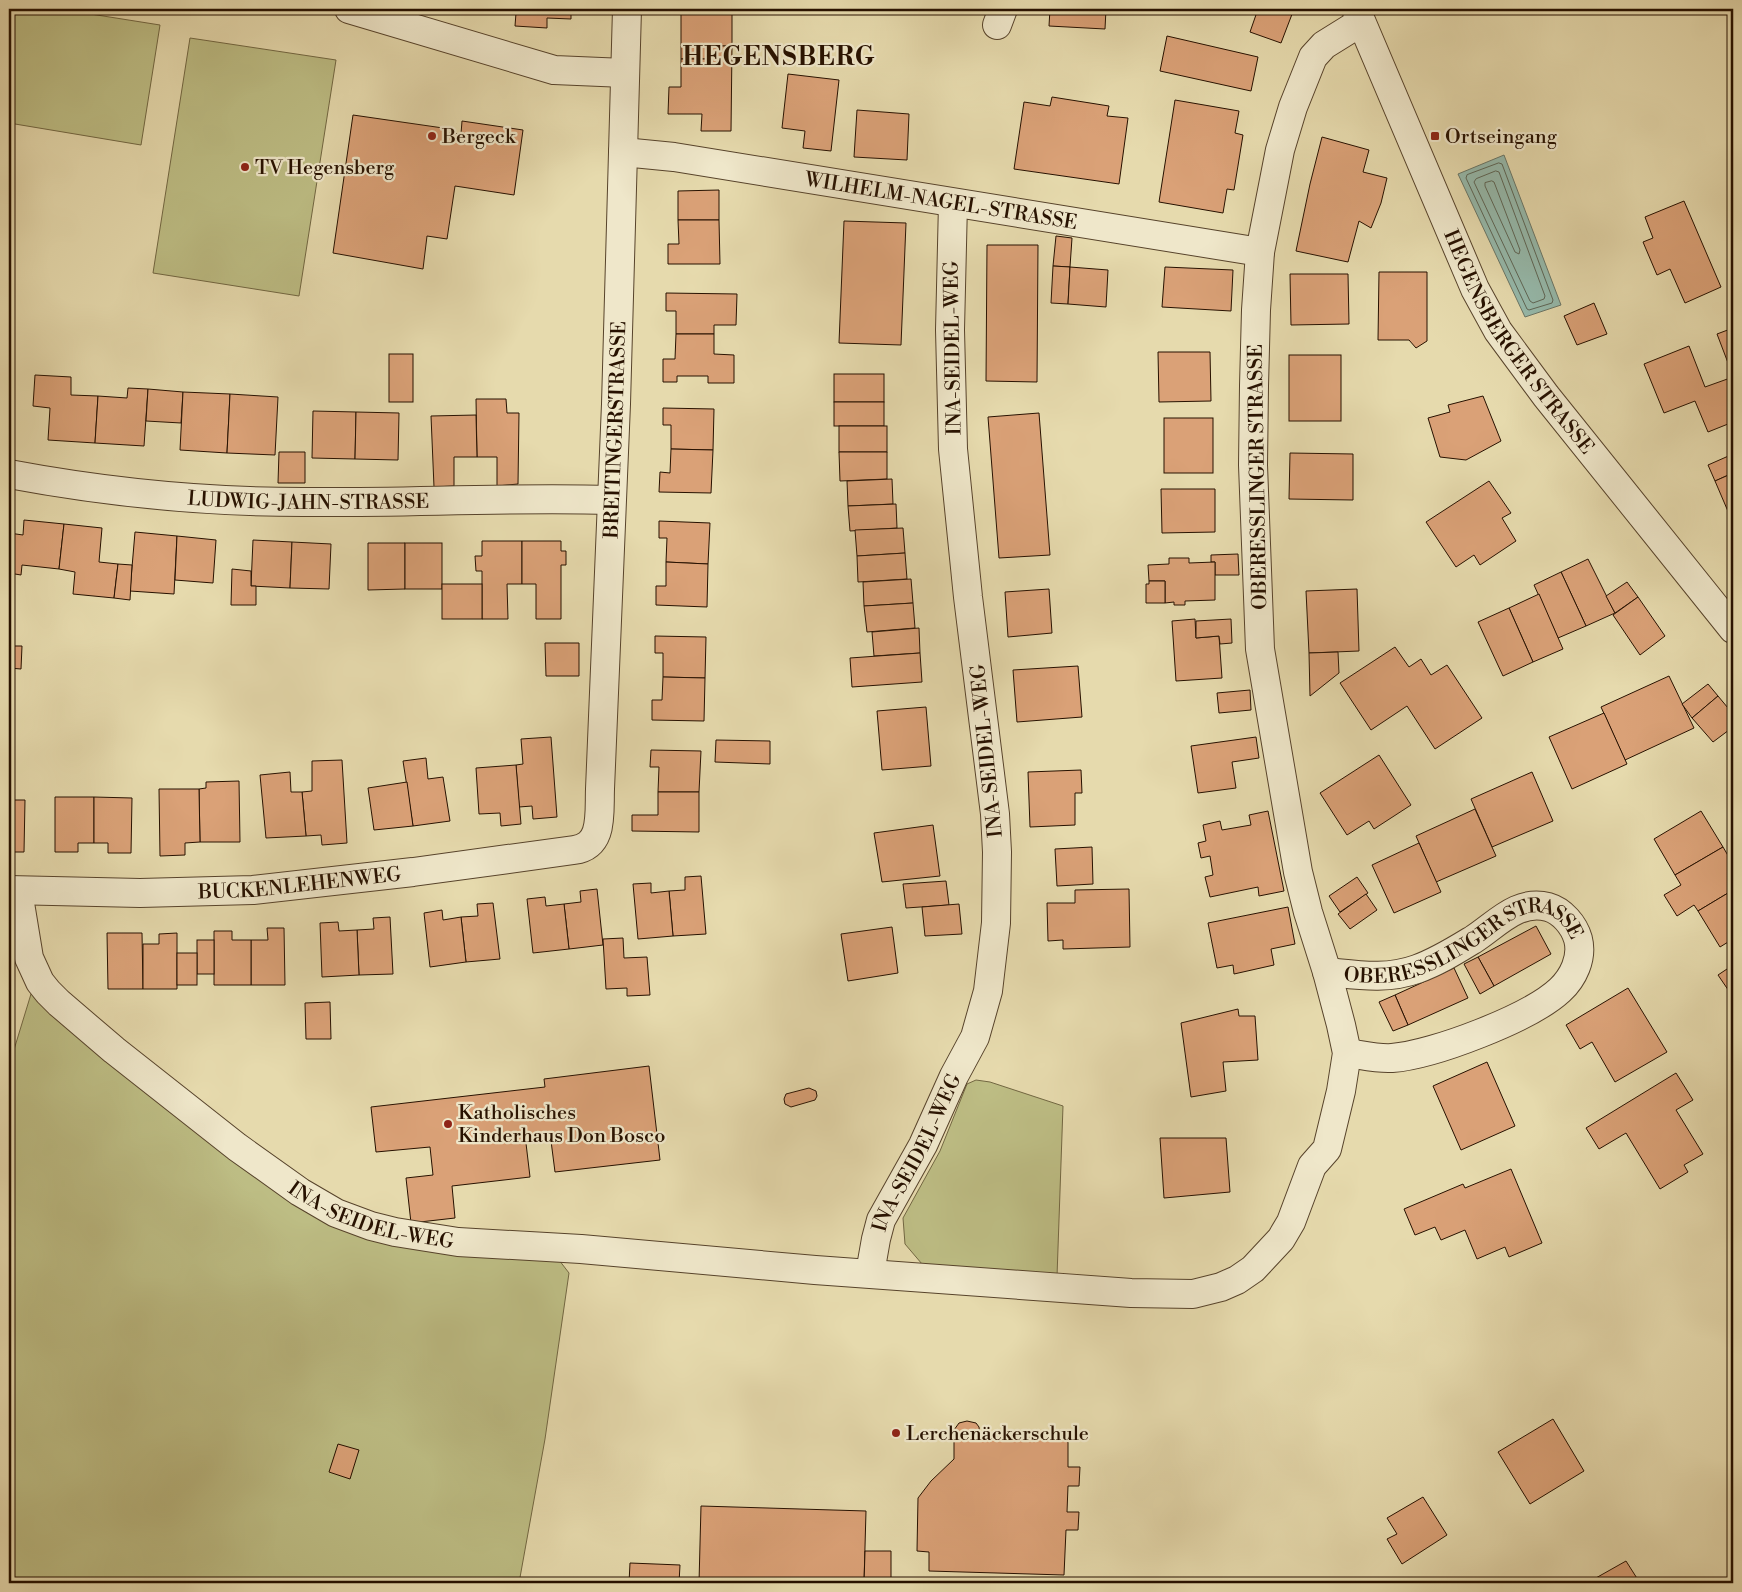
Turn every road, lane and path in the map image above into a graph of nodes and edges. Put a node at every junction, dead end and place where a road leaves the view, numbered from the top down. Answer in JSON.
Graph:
{"nodes":[{"id":1,"x":348,"y":9,"type":"edge"},
{"id":2,"x":628,"y":9,"type":"edge"},
{"id":3,"x":1359,"y":15,"type":"edge"},
{"id":4,"x":625,"y":73,"type":"junction"},
{"id":5,"x":623,"y":152,"type":"junction"},
{"id":6,"x":953,"y":203,"type":"junction"},
{"id":7,"x":1260,"y":252,"type":"junction"},
{"id":8,"x":9,"y":474,"type":"edge"},
{"id":9,"x":611,"y":500,"type":"junction"},
{"id":10,"x":1733,"y":629,"type":"edge"},
{"id":11,"x":588,"y":846,"type":"joint"},
{"id":12,"x":14,"y":891,"type":"edge"},
{"id":13,"x":1327,"y":972,"type":"junction"},
{"id":14,"x":1347,"y":1053,"type":"junction"},
{"id":15,"x":1328,"y":1149,"type":"joint"},
{"id":16,"x":870,"y":1273,"type":"junction"}],
"edges":[{"from":1,"to":4,"type":"street"},
{"from":2,"to":4,"type":"street","name":"BREITINGERSTRASSE"},
{"from":3,"to":7,"type":"street","name":"OBERESSLINGER STRASSE"},
{"from":3,"to":10,"type":"street","name":"HEGENSBERGER STRASSE"},
{"from":4,"to":5,"type":"street","name":"BREITINGERSTRASSE"},
{"from":5,"to":6,"type":"street","name":"WILHELM-NAGEL-STRASSE"},
{"from":5,"to":9,"type":"street","name":"BREITINGERSTRASSE"},
{"from":6,"to":7,"type":"street","name":"WILHELM-NAGEL-STRASSE"},
{"from":6,"to":16,"type":"street","name":"INA-SEIDEL-WEG"},
{"from":7,"to":13,"type":"street","name":"OBERESSLINGER STRASSE"},
{"from":8,"to":9,"type":"street","name":"LUDWIG-JAHN-STRASSE"},
{"from":9,"to":11,"type":"street","name":"BREITINGERSTRASSE"},
{"from":11,"to":12,"type":"street","name":"BUCKENLEHENWEG"},
{"from":12,"to":16,"type":"street","name":"INA-SEIDEL-WEG"},
{"from":13,"to":14,"type":"street","name":"OBERESSLINGER STRASSE"},
{"from":13,"to":14,"type":"street","name":"OBERESSLINGER STRASSE"},
{"from":14,"to":15,"type":"street","name":"OBERESSLINGER STRASSE"},
{"from":15,"to":16,"type":"street","name":"INA-SEIDEL-WEG"}]}
